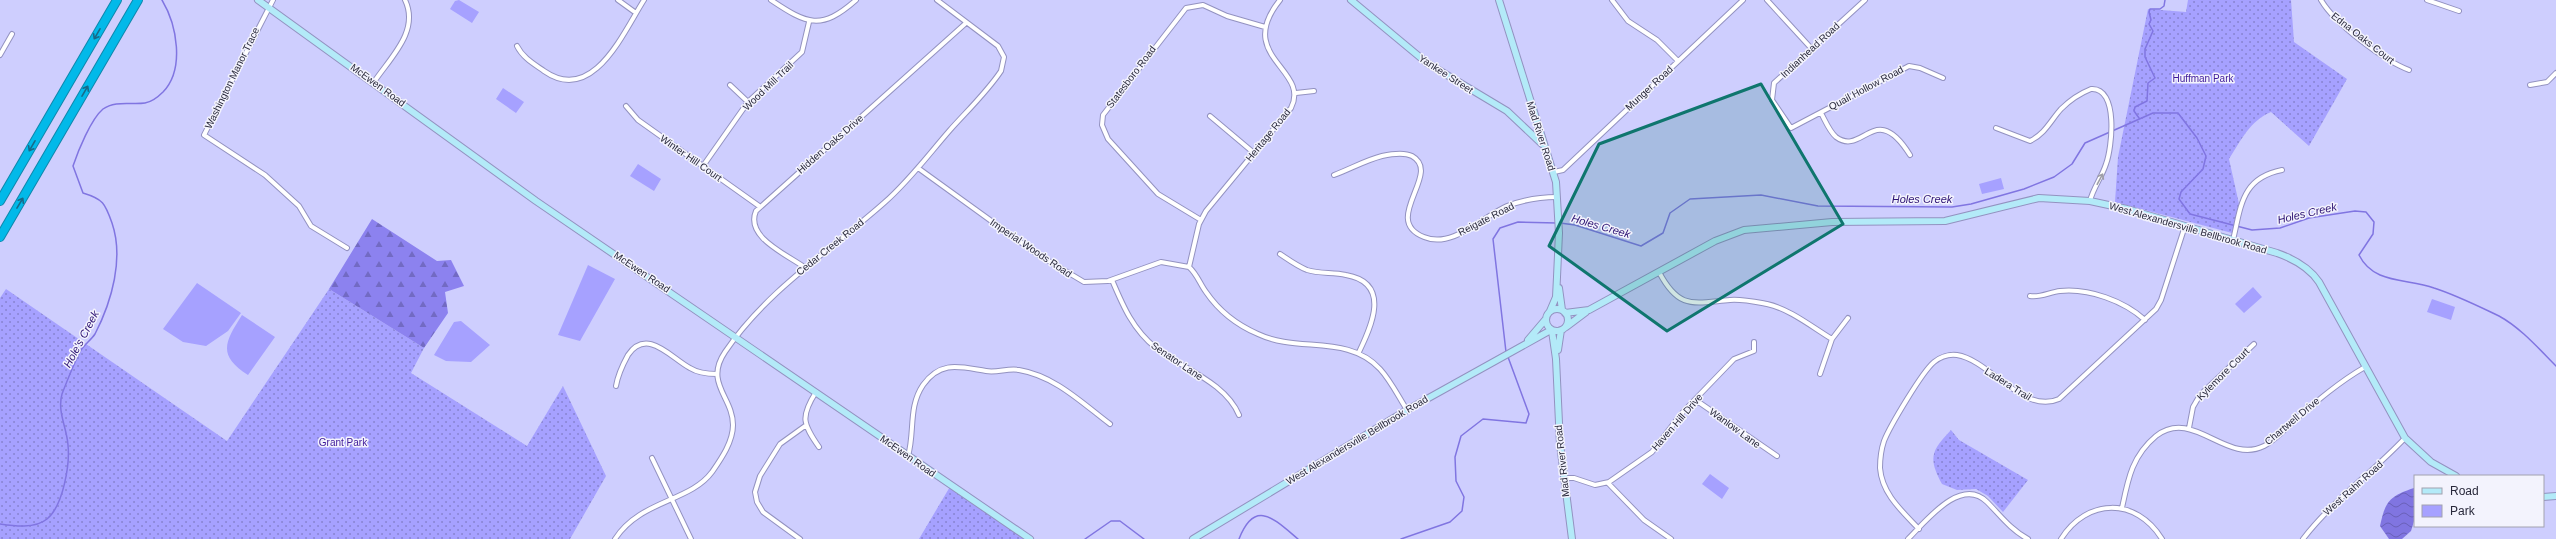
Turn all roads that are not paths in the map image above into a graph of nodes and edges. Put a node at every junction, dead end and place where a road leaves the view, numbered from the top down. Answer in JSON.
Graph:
{"nodes":[{"id":1,"x":117,"y":0,"type":"edge"},
{"id":2,"x":258,"y":0,"type":"edge"},
{"id":3,"x":273,"y":0,"type":"edge"},
{"id":4,"x":405,"y":0,"type":"edge"},
{"id":5,"x":618,"y":0,"type":"edge"},
{"id":6,"x":644,"y":0,"type":"edge"},
{"id":7,"x":771,"y":0,"type":"edge"},
{"id":8,"x":856,"y":0,"type":"edge"},
{"id":9,"x":937,"y":0,"type":"edge"},
{"id":10,"x":1280,"y":0,"type":"edge"},
{"id":11,"x":1351,"y":0,"type":"edge"},
{"id":12,"x":1499,"y":0,"type":"edge"},
{"id":13,"x":1612,"y":0,"type":"edge"},
{"id":14,"x":1743,"y":0,"type":"edge"},
{"id":15,"x":1767,"y":0,"type":"edge"},
{"id":16,"x":1865,"y":0,"type":"edge"},
{"id":17,"x":2321,"y":0,"type":"edge"},
{"id":18,"x":2427,"y":0,"type":"edge"},
{"id":19,"x":137,"y":1,"type":"edge"},
{"id":20,"x":268,"y":7,"type":"junction"},
{"id":21,"x":2459,"y":11,"type":"dead end"},
{"id":22,"x":636,"y":12,"type":"junction"},
{"id":23,"x":809,"y":22,"type":"junction"},
{"id":24,"x":966,"y":23,"type":"junction"},
{"id":25,"x":1265,"y":27,"type":"junction"},
{"id":26,"x":12,"y":34,"type":"dead end"},
{"id":27,"x":517,"y":46,"type":"dead end"},
{"id":28,"x":1811,"y":48,"type":"junction"},
{"id":29,"x":0,"y":55,"type":"edge"},
{"id":30,"x":1678,"y":61,"type":"junction"},
{"id":31,"x":2409,"y":70,"type":"dead end"},
{"id":32,"x":2556,"y":73,"type":"edge"},
{"id":33,"x":1943,"y":78,"type":"dead end"},
{"id":34,"x":374,"y":82,"type":"junction"},
{"id":35,"x":730,"y":84,"type":"dead end"},
{"id":36,"x":2530,"y":85,"type":"dead end"},
{"id":37,"x":1314,"y":91,"type":"dead end"},
{"id":38,"x":1296,"y":93,"type":"junction"},
{"id":39,"x":748,"y":102,"type":"junction"},
{"id":40,"x":626,"y":106,"type":"dead end"},
{"id":41,"x":1821,"y":113,"type":"junction"},
{"id":42,"x":1210,"y":116,"type":"dead end"},
{"id":43,"x":1791,"y":128,"type":"joint"},
{"id":44,"x":1996,"y":128,"type":"dead end"},
{"id":45,"x":1543,"y":145,"type":"junction"},
{"id":46,"x":1254,"y":153,"type":"junction"},
{"id":47,"x":1910,"y":155,"type":"dead end"},
{"id":48,"x":703,"y":166,"type":"junction"},
{"id":49,"x":918,"y":168,"type":"junction"},
{"id":50,"x":2282,"y":170,"type":"dead end"},
{"id":51,"x":1554,"y":172,"type":"junction"},
{"id":52,"x":1334,"y":175,"type":"dead end"},
{"id":53,"x":1557,"y":197,"type":"junction"},
{"id":54,"x":0,"y":201,"type":"edge"},
{"id":55,"x":2090,"y":201,"type":"junction"},
{"id":56,"x":759,"y":206,"type":"junction"},
{"id":57,"x":1201,"y":220,"type":"junction"},
{"id":58,"x":2185,"y":226,"type":"junction"},
{"id":59,"x":0,"y":237,"type":"edge"},
{"id":60,"x":2233,"y":240,"type":"junction"},
{"id":61,"x":347,"y":248,"type":"dead end"},
{"id":62,"x":1280,"y":254,"type":"dead end"},
{"id":63,"x":804,"y":267,"type":"junction"},
{"id":64,"x":1190,"y":267,"type":"junction"},
{"id":65,"x":1659,"y":272,"type":"junction"},
{"id":66,"x":1557,"y":277,"type":"junction"},
{"id":67,"x":1112,"y":280,"type":"junction"},
{"id":68,"x":2030,"y":296,"type":"dead end"},
{"id":69,"x":1589,"y":310,"type":"junction"},
{"id":70,"x":1550,"y":311,"type":"junction"},
{"id":71,"x":1564,"y":312,"type":"junction"},
{"id":72,"x":1848,"y":318,"type":"dead end"},
{"id":73,"x":1545,"y":320,"type":"junction"},
{"id":74,"x":2145,"y":320,"type":"junction"},
{"id":75,"x":1563,"y":329,"type":"junction"},
{"id":76,"x":1552,"y":330,"type":"junction"},
{"id":77,"x":736,"y":337,"type":"junction"},
{"id":78,"x":1832,"y":339,"type":"junction"},
{"id":79,"x":1754,"y":342,"type":"dead end"},
{"id":80,"x":2254,"y":344,"type":"dead end"},
{"id":81,"x":1523,"y":345,"type":"junction"},
{"id":82,"x":1359,"y":352,"type":"junction"},
{"id":83,"x":1556,"y":359,"type":"junction"},
{"id":84,"x":2365,"y":367,"type":"junction"},
{"id":85,"x":717,"y":374,"type":"junction"},
{"id":86,"x":1820,"y":374,"type":"dead end"},
{"id":87,"x":616,"y":386,"type":"dead end"},
{"id":88,"x":816,"y":392,"type":"junction"},
{"id":89,"x":1692,"y":403,"type":"junction"},
{"id":90,"x":1406,"y":410,"type":"junction"},
{"id":91,"x":1239,"y":415,"type":"dead end"},
{"id":92,"x":1110,"y":424,"type":"dead end"},
{"id":93,"x":805,"y":426,"type":"junction"},
{"id":94,"x":2189,"y":428,"type":"junction"},
{"id":95,"x":2405,"y":438,"type":"junction"},
{"id":96,"x":819,"y":447,"type":"dead end"},
{"id":97,"x":908,"y":456,"type":"junction"},
{"id":98,"x":1777,"y":456,"type":"dead end"},
{"id":99,"x":652,"y":458,"type":"dead end"},
{"id":100,"x":2454,"y":475,"type":"edge"},
{"id":101,"x":1563,"y":478,"type":"junction"},
{"id":102,"x":1608,"y":483,"type":"junction"},
{"id":103,"x":2556,"y":496,"type":"edge"},
{"id":104,"x":2544,"y":497,"type":"edge"},
{"id":105,"x":670,"y":498,"type":"junction"},
{"id":106,"x":2122,"y":508,"type":"junction"},
{"id":107,"x":1919,"y":529,"type":"junction"},
{"id":108,"x":615,"y":539,"type":"edge"},
{"id":109,"x":691,"y":539,"type":"edge"},
{"id":110,"x":800,"y":539,"type":"edge"},
{"id":111,"x":1030,"y":539,"type":"edge"},
{"id":112,"x":1193,"y":539,"type":"edge"},
{"id":113,"x":1572,"y":539,"type":"edge"},
{"id":114,"x":1671,"y":539,"type":"edge"},
{"id":115,"x":1908,"y":539,"type":"edge"},
{"id":116,"x":2028,"y":539,"type":"edge"},
{"id":117,"x":2061,"y":539,"type":"edge"},
{"id":118,"x":2162,"y":539,"type":"edge"},
{"id":119,"x":2303,"y":539,"type":"edge"}],
"edges":[{"from":1,"to":54,"type":"highway","one_way":true},
{"from":2,"to":20,"type":"street","name":"McEwen Road"},
{"from":3,"to":20,"type":"street"},
{"from":4,"to":34,"type":"street"},
{"from":5,"to":22,"type":"street"},
{"from":6,"to":22,"type":"street"},
{"from":7,"to":23,"type":"street"},
{"from":8,"to":23,"type":"street"},
{"from":9,"to":24,"type":"street","name":"Cedar Creek Road"},
{"from":10,"to":25,"type":"street"},
{"from":11,"to":45,"type":"street","name":"Yankee Street"},
{"from":12,"to":45,"type":"street","name":"Mad River Road"},
{"from":13,"to":30,"type":"street"},
{"from":14,"to":30,"type":"street","name":"Munger Road"},
{"from":15,"to":28,"type":"street"},
{"from":16,"to":28,"type":"street","name":"Indianhead Road"},
{"from":17,"to":31,"type":"street","name":"Edna Oaks Court"},
{"from":18,"to":21,"type":"street"},
{"from":59,"to":19,"type":"highway","one_way":true},
{"from":20,"to":34,"type":"street","name":"McEwen Road"},
{"from":20,"to":61,"type":"street","name":"Washington Manor Trace"},
{"from":22,"to":27,"type":"street"},
{"from":23,"to":39,"type":"street","name":"Wood Mill Trail"},
{"from":24,"to":49,"type":"street","name":"Cedar Creek Road"},
{"from":24,"to":56,"type":"street","name":"Hidden Oaks Drive"},
{"from":25,"to":38,"type":"street"},
{"from":25,"to":57,"type":"street","name":"Statesboro Road"},
{"from":26,"to":29,"type":"street"},
{"from":28,"to":43,"type":"street","name":"Indianhead Road"},
{"from":30,"to":51,"type":"street","name":"Munger Road"},
{"from":32,"to":36,"type":"street"},
{"from":33,"to":41,"type":"street","name":"Quail Hollow Road"},
{"from":34,"to":77,"type":"street","name":"McEwen Road"},
{"from":35,"to":39,"type":"street"},
{"from":37,"to":38,"type":"street"},
{"from":38,"to":46,"type":"street","name":"Heritage Road"},
{"from":39,"to":48,"type":"street","name":"Wood Mill Trail"},
{"from":40,"to":48,"type":"street","name":"Winter Hill Court"},
{"from":41,"to":43,"type":"street","name":"Quail Hollow Road"},
{"from":41,"to":47,"type":"street"},
{"from":42,"to":46,"type":"street"},
{"from":55,"to":44,"type":"street","one_way":true},
{"from":45,"to":51,"type":"street","name":"Mad River Road"},
{"from":46,"to":57,"type":"street","name":"Heritage Road"},
{"from":48,"to":56,"type":"street","name":"Winter Hill Court"},
{"from":49,"to":63,"type":"street","name":"Cedar Creek Road"},
{"from":49,"to":67,"type":"street","name":"Imperial Woods Road"},
{"from":50,"to":60,"type":"street"},
{"from":51,"to":53,"type":"street","name":"Mad River Road"},
{"from":52,"to":53,"type":"street","name":"Reigate Road"},
{"from":53,"to":66,"type":"street","name":"Mad River Road"},
{"from":55,"to":58,"type":"street","name":"West Alexandersville Bellbrook Road"},
{"from":55,"to":65,"type":"street","name":"West Alexandersville Bellbrook Road"},
{"from":56,"to":63,"type":"street"},
{"from":57,"to":64,"type":"street","name":"Heritage Road"},
{"from":58,"to":60,"type":"street","name":"West Alexandersville Bellbrook Road"},
{"from":58,"to":74,"type":"street","name":"Ladera Trail"},
{"from":60,"to":84,"type":"street","name":"West Alexandersville Bellbrook Road"},
{"from":62,"to":82,"type":"street"},
{"from":63,"to":77,"type":"street","name":"Cedar Creek Road"},
{"from":64,"to":67,"type":"street","name":"Imperial Woods Road"},
{"from":64,"to":82,"type":"street"},
{"from":65,"to":69,"type":"street","name":"West Alexandersville Bellbrook Road"},
{"from":65,"to":78,"type":"street"},
{"from":66,"to":70,"type":"street","name":"Mad River Road"},
{"from":66,"to":71,"type":"street","name":"Mad River Road"},
{"from":67,"to":91,"type":"street","name":"Senator Lane"},
{"from":68,"to":74,"type":"street"},
{"from":69,"to":71,"type":"street","name":"West Alexandersville Bellbrook Road"},
{"from":69,"to":75,"type":"street","name":"West Alexandersville Bellbrook Road"},
{"from":70,"to":71,"type":"street","name":"West Alexandersville Bellbrook Road"},
{"from":70,"to":73,"type":"street","name":"West Alexandersville Bellbrook Road"},
{"from":71,"to":75,"type":"street"},
{"from":72,"to":78,"type":"street"},
{"from":73,"to":76,"type":"street"},
{"from":73,"to":81,"type":"street","name":"West Alexandersville Bellbrook Road"},
{"from":74,"to":107,"type":"street","name":"Ladera Trail"},
{"from":75,"to":76,"type":"street","name":"West Alexandersville Bellbrook Road"},
{"from":75,"to":83,"type":"street","name":"Mad River Road"},
{"from":76,"to":81,"type":"street","name":"West Alexandersville Bellbrook Road"},
{"from":76,"to":83,"type":"street","name":"Mad River Road"},
{"from":77,"to":85,"type":"street","name":"Cedar Creek Road"},
{"from":77,"to":88,"type":"street","name":"McEwen Road"},
{"from":78,"to":86,"type":"street"},
{"from":79,"to":89,"type":"street","name":"Haven Hill Drive"},
{"from":80,"to":94,"type":"street","name":"Kylemore Court"},
{"from":81,"to":90,"type":"street","name":"West Alexandersville Bellbrook Road"},
{"from":82,"to":90,"type":"street"},
{"from":83,"to":101,"type":"street","name":"Mad River Road"},
{"from":84,"to":94,"type":"street","name":"Chartwell Drive"},
{"from":84,"to":95,"type":"street","name":"West Alexandersville Bellbrook Road"},
{"from":85,"to":87,"type":"street"},
{"from":85,"to":105,"type":"street"},
{"from":88,"to":93,"type":"street"},
{"from":88,"to":97,"type":"street","name":"McEwen Road"},
{"from":89,"to":98,"type":"street","name":"Wanlow Lane"},
{"from":89,"to":102,"type":"street","name":"Haven Hill Drive"},
{"from":90,"to":112,"type":"street","name":"West Alexandersville Bellbrook Road"},
{"from":92,"to":97,"type":"street"},
{"from":93,"to":96,"type":"street"},
{"from":93,"to":110,"type":"street"},
{"from":94,"to":106,"type":"street","name":"Chartwell Drive"},
{"from":95,"to":100,"type":"street","name":"West Alexandersville Bellbrook Road"},
{"from":95,"to":119,"type":"street","name":"West Rahn Road"},
{"from":97,"to":111,"type":"street","name":"McEwen Road"},
{"from":99,"to":105,"type":"street"},
{"from":101,"to":102,"type":"street"},
{"from":101,"to":113,"type":"street","name":"Mad River Road"},
{"from":102,"to":114,"type":"street"},
{"from":103,"to":104,"type":"street"},
{"from":105,"to":108,"type":"street"},
{"from":105,"to":109,"type":"street"},
{"from":106,"to":117,"type":"street"},
{"from":106,"to":118,"type":"street"},
{"from":107,"to":115,"type":"street"},
{"from":107,"to":116,"type":"street"}]}
